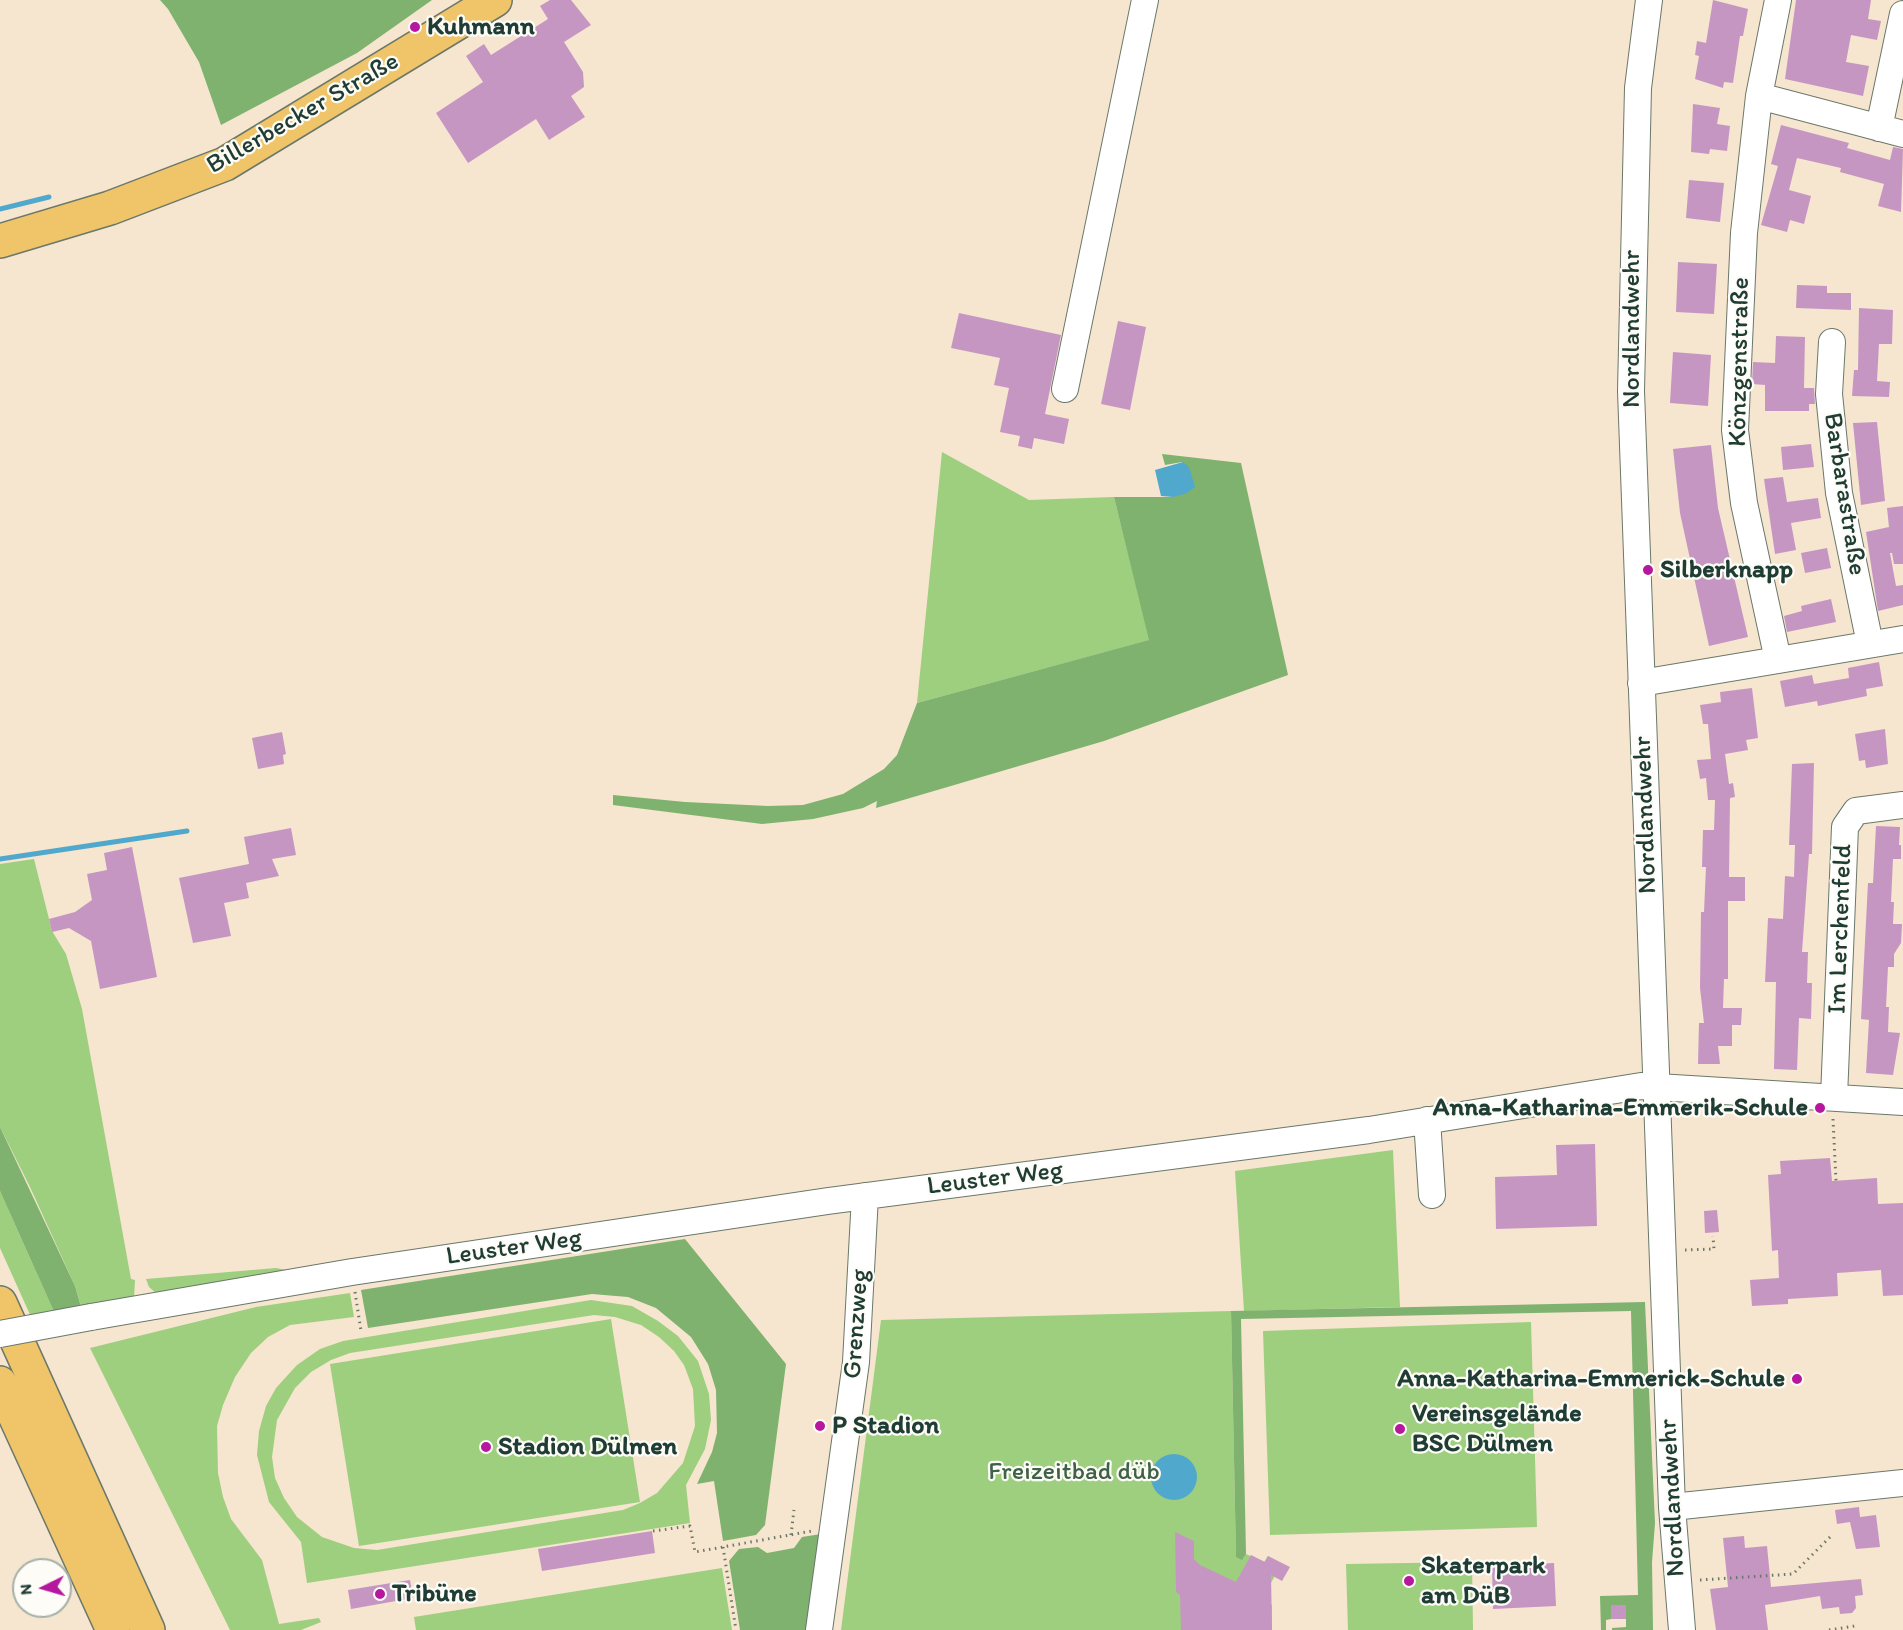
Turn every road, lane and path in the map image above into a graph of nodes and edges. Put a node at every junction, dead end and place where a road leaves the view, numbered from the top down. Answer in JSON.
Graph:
{"nodes":[{"id":1,"x":495,"y":0,"type":"edge"},
{"id":2,"x":1145,"y":0,"type":"edge"},
{"id":3,"x":1649,"y":0,"type":"edge"},
{"id":4,"x":1778,"y":0,"type":"edge"},
{"id":5,"x":1903,"y":15,"type":"edge"},
{"id":6,"x":1759,"y":96,"type":"junction"},
{"id":7,"x":1891,"y":131,"type":"edge"},
{"id":8,"x":0,"y":241,"type":"edge"},
{"id":9,"x":1832,"y":342,"type":"dead end"},
{"id":10,"x":1065,"y":389,"type":"dead end"},
{"id":11,"x":1903,"y":639,"type":"edge"},
{"id":12,"x":1870,"y":644,"type":"junction"},
{"id":13,"x":1778,"y":660,"type":"junction"},
{"id":14,"x":1641,"y":683,"type":"junction"},
{"id":15,"x":1903,"y":805,"type":"edge"},
{"id":16,"x":1656,"y":1086,"type":"junction"},
{"id":17,"x":1834,"y":1097,"type":"junction"},
{"id":18,"x":1903,"y":1102,"type":"edge"},
{"id":19,"x":1427,"y":1120,"type":"junction"},
{"id":20,"x":1836,"y":1180,"type":"dead end"},
{"id":21,"x":1432,"y":1195,"type":"dead end"},
{"id":22,"x":865,"y":1196,"type":"junction"},
{"id":23,"x":1713,"y":1236,"type":"dead end"},
{"id":24,"x":1662,"y":1251,"type":"junction"},
{"id":25,"x":351,"y":1272,"type":"junction"},
{"id":26,"x":0,"y":1303,"type":"edge"},
{"id":27,"x":362,"y":1331,"type":"dead end"},
{"id":28,"x":0,"y":1334,"type":"edge"},
{"id":29,"x":0,"y":1383,"type":"edge"},
{"id":30,"x":1903,"y":1483,"type":"edge"},
{"id":31,"x":1672,"y":1507,"type":"junction"},
{"id":32,"x":794,"y":1510,"type":"dead end"},
{"id":33,"x":832,"y":1528,"type":"junction"},
{"id":34,"x":653,"y":1531,"type":"dead end"},
{"id":35,"x":1833,"y":1534,"type":"dead end"},
{"id":36,"x":791,"y":1535,"type":"junction"},
{"id":37,"x":723,"y":1547,"type":"junction"},
{"id":38,"x":1677,"y":1582,"type":"junction"},
{"id":39,"x":1855,"y":1626,"type":"dead end"},
{"id":40,"x":112,"y":1630,"type":"edge"},
{"id":41,"x":148,"y":1630,"type":"edge"},
{"id":42,"x":736,"y":1630,"type":"edge"},
{"id":43,"x":819,"y":1630,"type":"edge"},
{"id":44,"x":1682,"y":1630,"type":"edge"},
{"id":45,"x":1828,"y":1630,"type":"edge"}],
"edges":[{"from":1,"to":8,"type":"main road","name":"Billerbecker Straße"},
{"from":2,"to":10,"type":"street"},
{"from":3,"to":14,"type":"street","name":"Nordlandwehr"},
{"from":4,"to":6,"type":"street","name":"Könzgenstraße"},
{"from":5,"to":7,"type":"street"},
{"from":6,"to":7,"type":"street"},
{"from":6,"to":13,"type":"street","name":"Könzgenstraße"},
{"from":9,"to":12,"type":"street","name":"Barbarastraße"},
{"from":11,"to":12,"type":"street"},
{"from":12,"to":13,"type":"street"},
{"from":13,"to":14,"type":"street"},
{"from":14,"to":16,"type":"street","name":"Nordlandwehr"},
{"from":15,"to":17,"type":"street","name":"Im Lerchenfeld"},
{"from":16,"to":17,"type":"street","name":"Leuster Weg"},
{"from":16,"to":19,"type":"street","name":"Leuster Weg"},
{"from":16,"to":24,"type":"street","name":"Nordlandwehr"},
{"from":17,"to":18,"type":"street","name":"Leuster Weg"},
{"from":17,"to":20,"type":"path"},
{"from":19,"to":21,"type":"street"},
{"from":19,"to":22,"type":"street","name":"Leuster Weg"},
{"from":22,"to":25,"type":"street","name":"Leuster Weg"},
{"from":22,"to":33,"type":"street","name":"Grenzweg"},
{"from":23,"to":24,"type":"path"},
{"from":24,"to":31,"type":"street","name":"Nordlandwehr"},
{"from":25,"to":27,"type":"path"},
{"from":25,"to":28,"type":"street","name":"Leuster Weg","bridge":true},
{"from":26,"to":41,"type":"main road"},
{"from":29,"to":40,"type":"main road"},
{"from":30,"to":31,"type":"street"},
{"from":31,"to":38,"type":"street","name":"Nordlandwehr"},
{"from":32,"to":36,"type":"path"},
{"from":33,"to":36,"type":"path"},
{"from":33,"to":43,"type":"street","name":"Grenzweg"},
{"from":34,"to":37,"type":"path"},
{"from":35,"to":38,"type":"path"},
{"from":36,"to":37,"type":"path"},
{"from":37,"to":42,"type":"path"},
{"from":38,"to":44,"type":"street","name":"Nordlandwehr"},
{"from":39,"to":45,"type":"path"}]}
